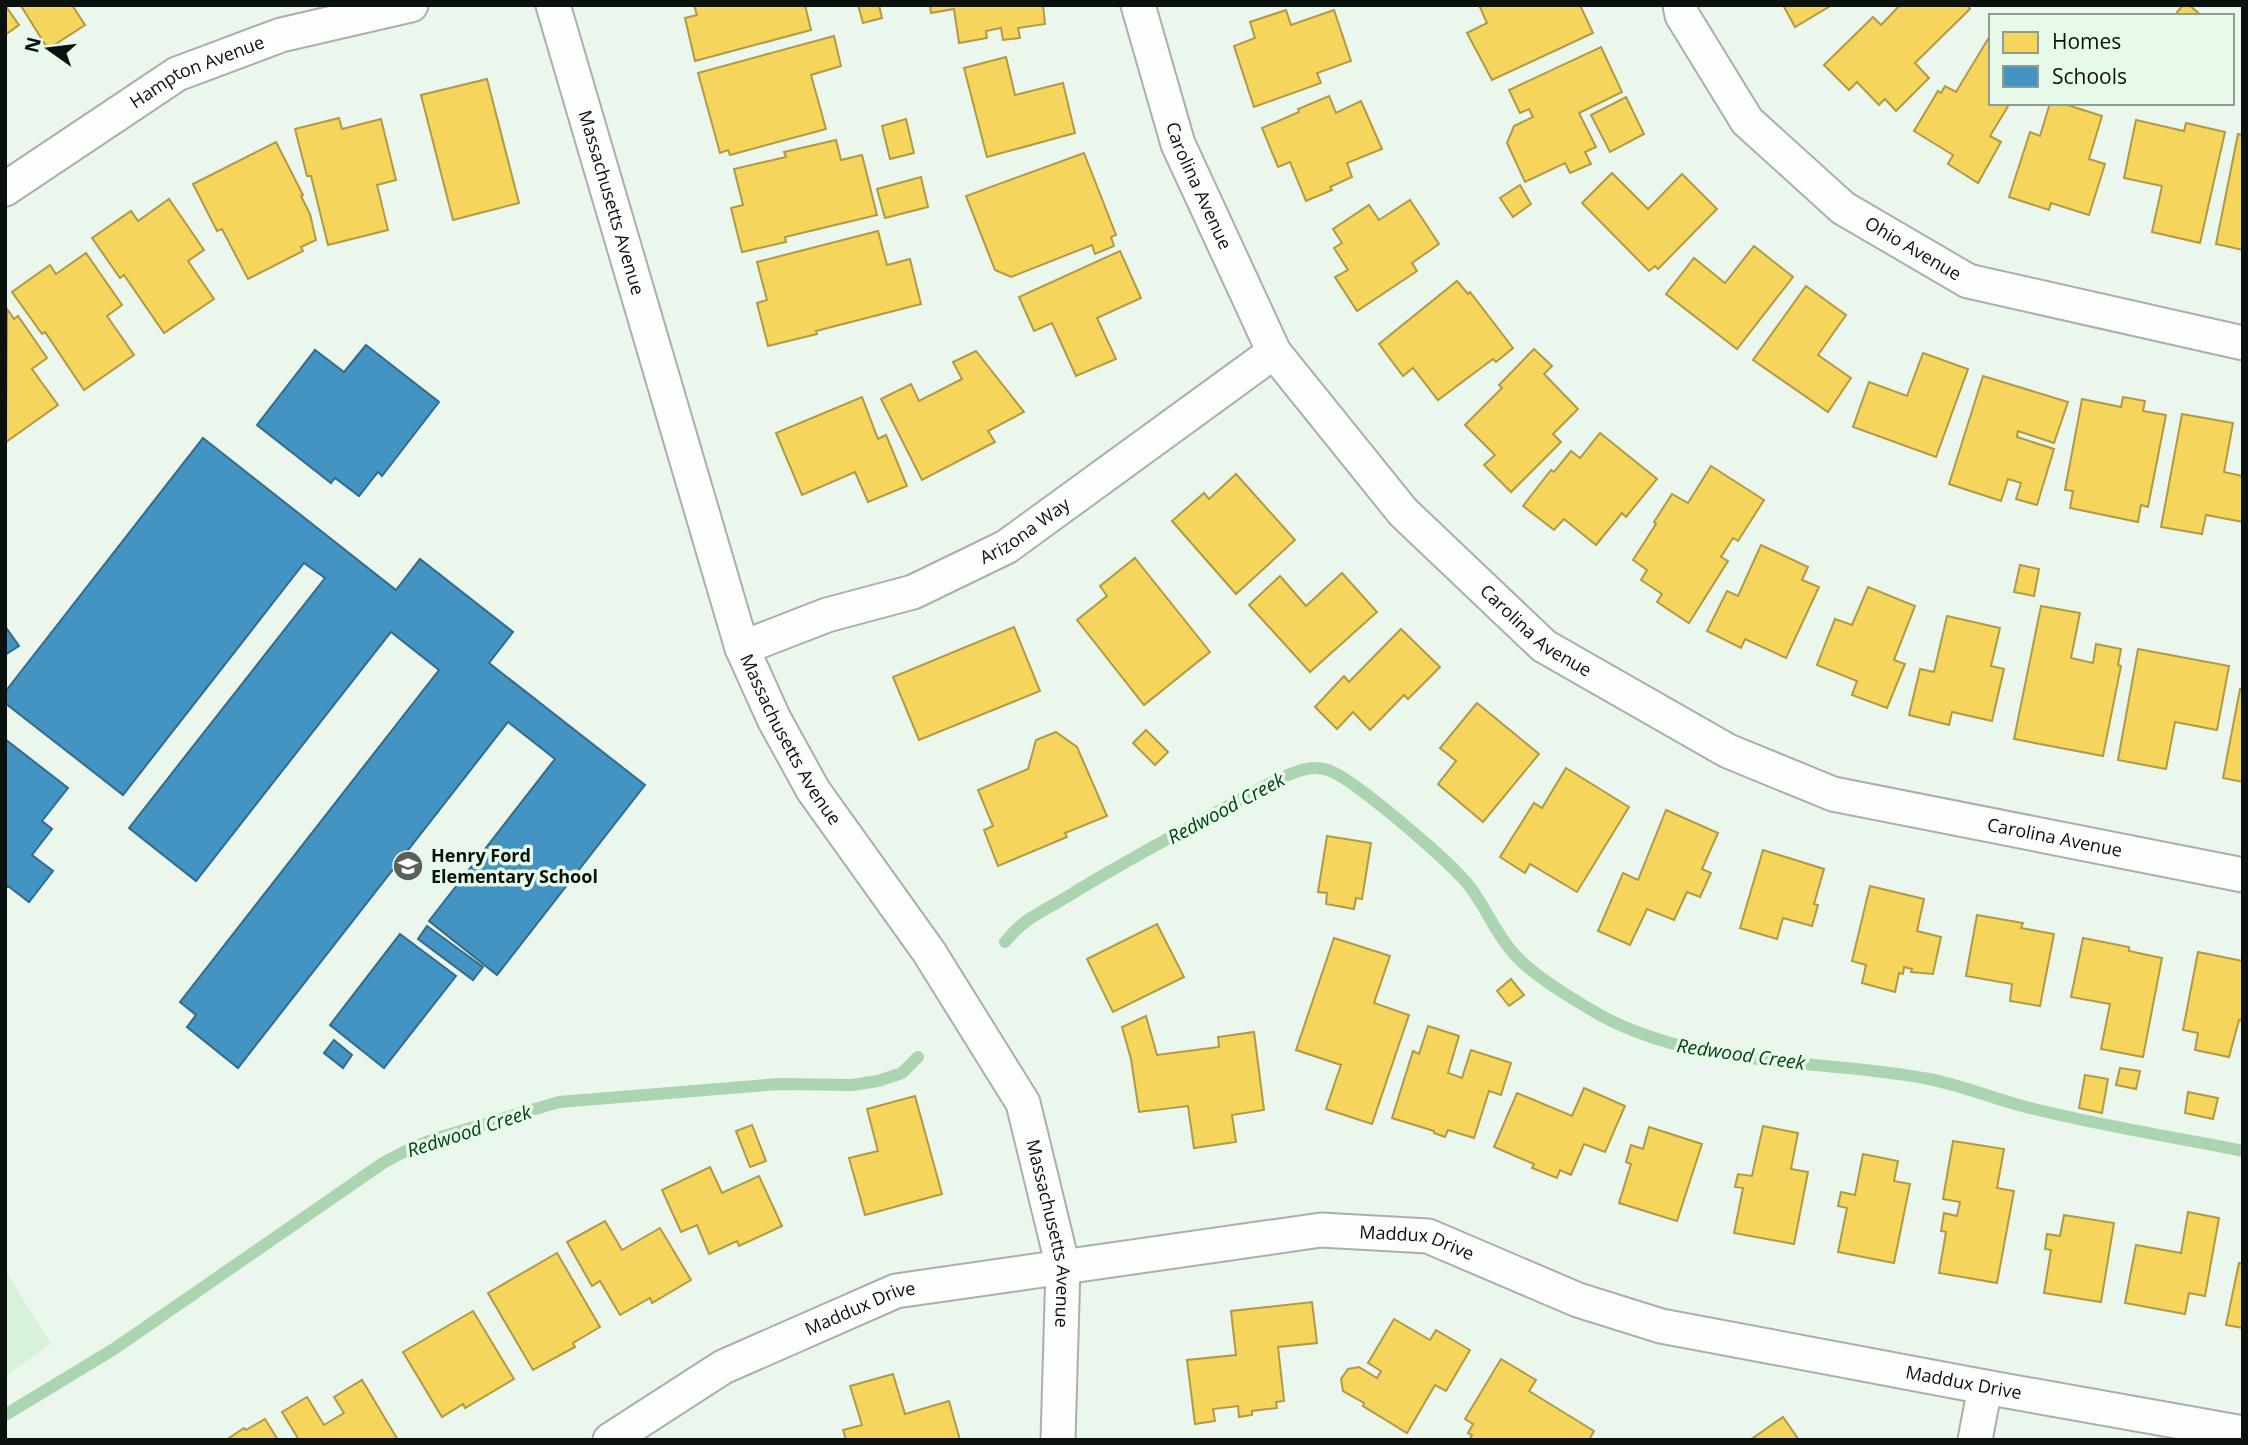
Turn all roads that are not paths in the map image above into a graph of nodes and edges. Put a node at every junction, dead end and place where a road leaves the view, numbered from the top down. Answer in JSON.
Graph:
{"nodes":[{"id":1,"x":411,"y":5,"type":"edge"},
{"id":2,"x":553,"y":5,"type":"edge"},
{"id":3,"x":1138,"y":5,"type":"edge"},
{"id":4,"x":1679,"y":5,"type":"edge"},
{"id":5,"x":5,"y":190,"type":"edge"},
{"id":6,"x":2243,"y":343,"type":"edge"},
{"id":7,"x":1274,"y":352,"type":"junction"},
{"id":8,"x":743,"y":648,"type":"junction"},
{"id":9,"x":2243,"y":875,"type":"edge"},
{"id":10,"x":1063,"y":1267,"type":"junction"},
{"id":11,"x":1986,"y":1387,"type":"junction"},
{"id":12,"x":2243,"y":1433,"type":"edge"},
{"id":13,"x":610,"y":1440,"type":"edge"},
{"id":14,"x":1058,"y":1440,"type":"edge"},
{"id":15,"x":1975,"y":1440,"type":"edge"}],
"edges":[{"from":1,"to":5,"type":"street","name":"Hampton Avenue"},
{"from":2,"to":8,"type":"street","name":"Massachusetts Avenue"},
{"from":3,"to":7,"type":"street","name":"Carolina Avenue"},
{"from":4,"to":6,"type":"street","name":"Ohio Avenue"},
{"from":7,"to":8,"type":"street","name":"Arizona Way"},
{"from":7,"to":9,"type":"street","name":"Carolina Avenue"},
{"from":8,"to":10,"type":"street","name":"Massachusetts Avenue"},
{"from":10,"to":11,"type":"street","name":"Maddux Drive"},
{"from":10,"to":13,"type":"street","name":"Maddux Drive"},
{"from":10,"to":14,"type":"street","name":"Massachusetts Avenue"},
{"from":11,"to":12,"type":"street","name":"Maddux Drive"},
{"from":11,"to":15,"type":"street"}]}
